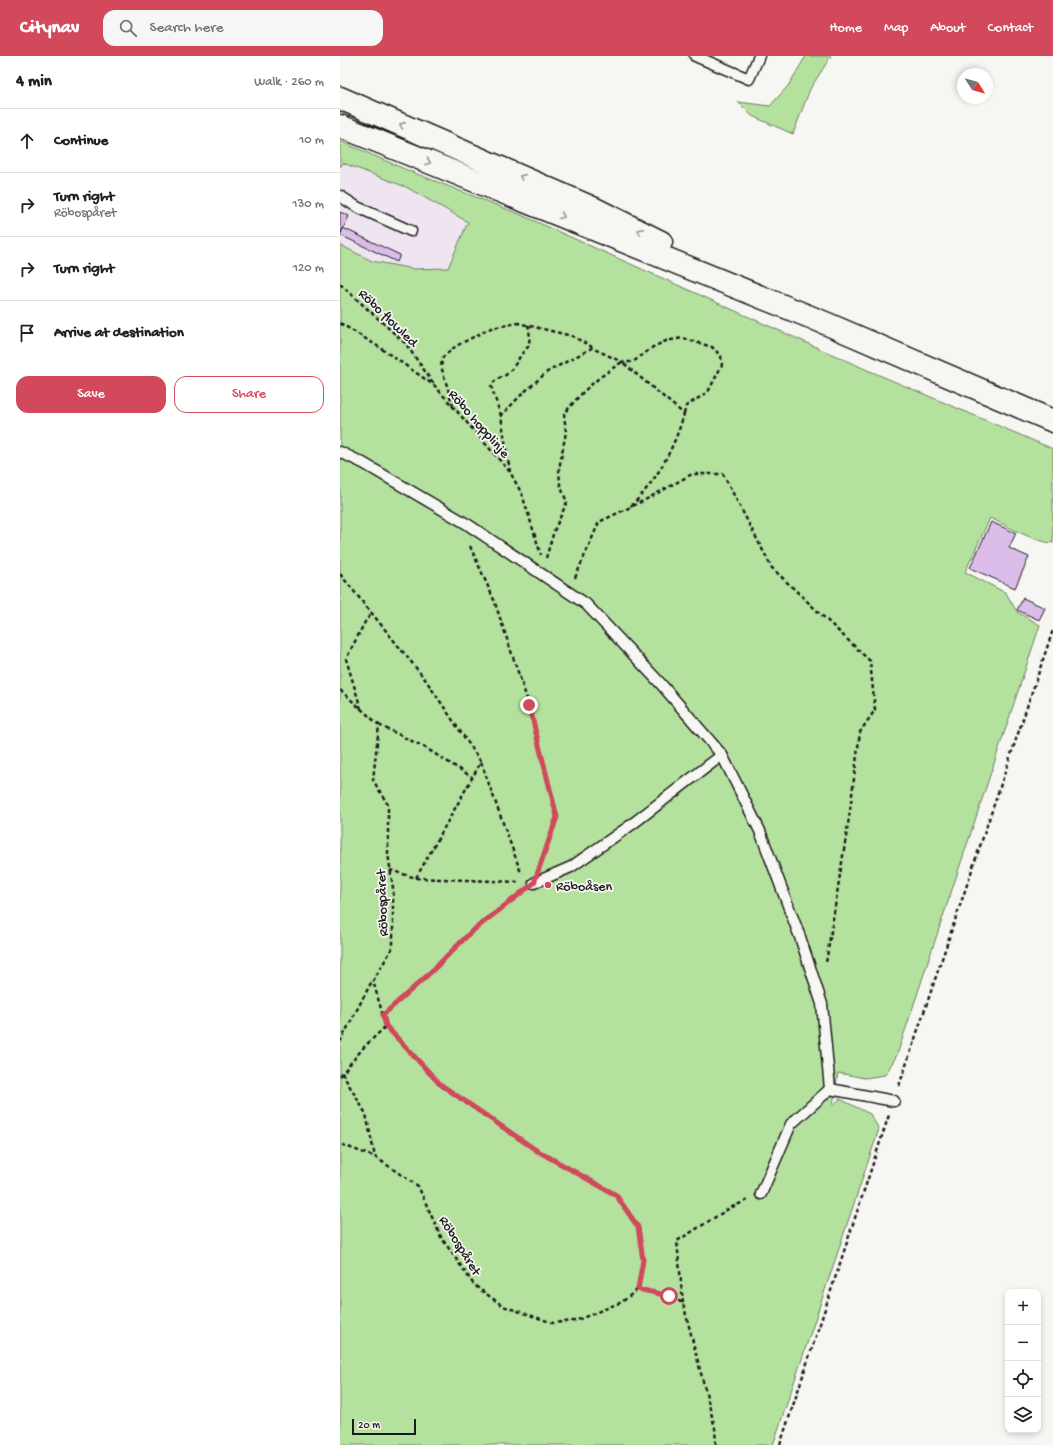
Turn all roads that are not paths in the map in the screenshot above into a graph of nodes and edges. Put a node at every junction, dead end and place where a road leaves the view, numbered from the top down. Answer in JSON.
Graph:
{"nodes":[{"id":1,"x":695,"y":56,"type":"edge"},
{"id":2,"x":759,"y":56,"type":"edge"},
{"id":3,"x":340,"y":98,"type":"edge"},
{"id":4,"x":340,"y":126,"type":"edge"},
{"id":5,"x":340,"y":196,"type":"edge"},
{"id":6,"x":411,"y":231,"type":"dead end"},
{"id":7,"x":826,"y":323,"type":"junction"},
{"id":8,"x":1053,"y":422,"type":"edge"},
{"id":9,"x":340,"y":452,"type":"edge"},
{"id":10,"x":722,"y":755,"type":"junction"},
{"id":11,"x":534,"y":883,"type":"road end"},
{"id":12,"x":830,"y":1088,"type":"junction"},
{"id":13,"x":894,"y":1101,"type":"road end"},
{"id":14,"x":761,"y":1194,"type":"road end"}],
"edges":[{"from":1,"to":2,"type":"lane"},
{"from":7,"to":3,"type":"main road","one_way":true},
{"from":4,"to":7,"type":"main road","one_way":true},
{"from":5,"to":6,"type":"lane"},
{"from":7,"to":8,"type":"main road"},
{"from":9,"to":10,"type":"lane"},
{"from":10,"to":11,"type":"lane"},
{"from":10,"to":12,"type":"lane"},
{"from":12,"to":13,"type":"lane"},
{"from":12,"to":14,"type":"lane"}]}
